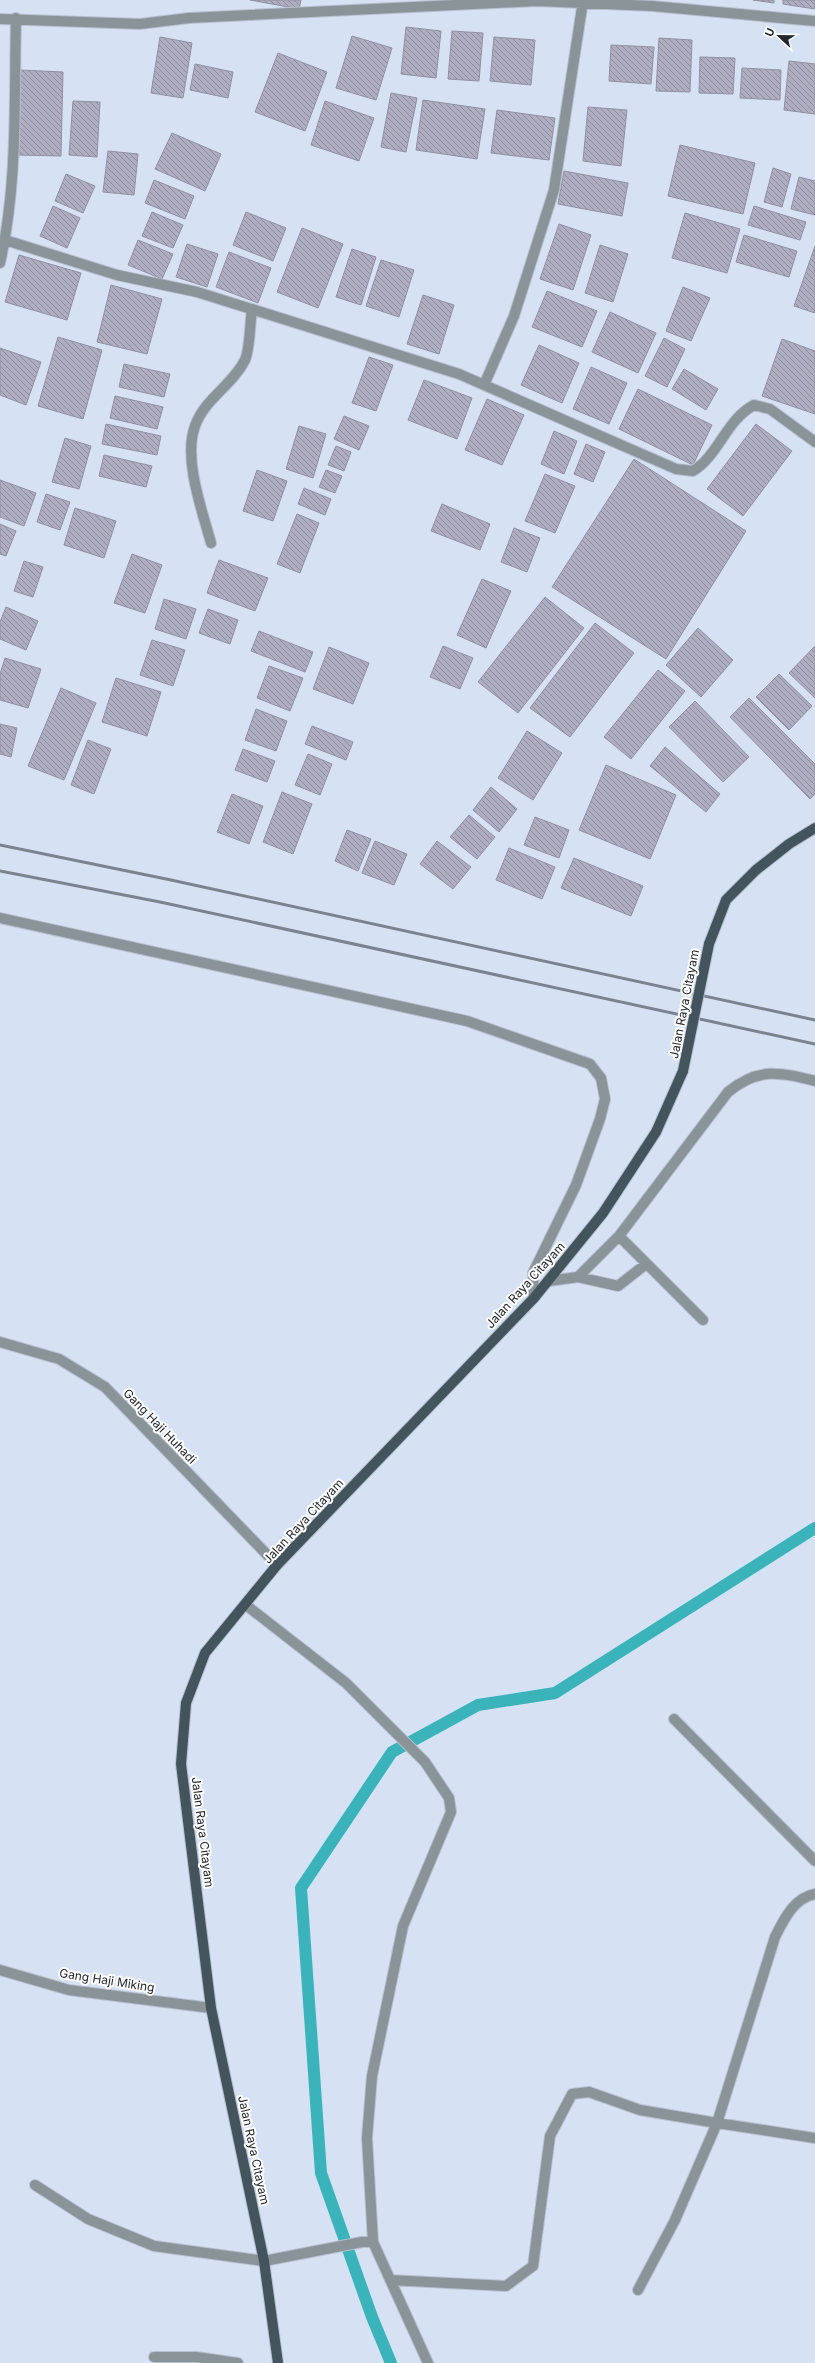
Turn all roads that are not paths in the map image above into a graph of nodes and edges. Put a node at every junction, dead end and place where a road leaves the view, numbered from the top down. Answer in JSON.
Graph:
{"nodes":[{"id":1,"x":537,"y":0,"type":"edge"},
{"id":2,"x":583,"y":1,"type":"junction"},
{"id":3,"x":16,"y":18,"type":"junction"},
{"id":4,"x":0,"y":19,"type":"edge"},
{"id":5,"x":815,"y":21,"type":"edge"},
{"id":6,"x":5,"y":240,"type":"junction"},
{"id":7,"x":0,"y":263,"type":"edge"},
{"id":8,"x":252,"y":309,"type":"junction"},
{"id":9,"x":484,"y":386,"type":"junction"},
{"id":10,"x":815,"y":442,"type":"edge"},
{"id":11,"x":211,"y":543,"type":"dead end"},
{"id":12,"x":815,"y":828,"type":"edge"},
{"id":13,"x":0,"y":918,"type":"edge"},
{"id":14,"x":815,"y":1081,"type":"edge"},
{"id":15,"x":620,"y":1236,"type":"junction"},
{"id":16,"x":646,"y":1264,"type":"junction"},
{"id":17,"x":578,"y":1277,"type":"junction"},
{"id":18,"x":548,"y":1281,"type":"junction"},
{"id":19,"x":534,"y":1298,"type":"junction"},
{"id":20,"x":703,"y":1320,"type":"dead end"},
{"id":21,"x":0,"y":1342,"type":"edge"},
{"id":22,"x":277,"y":1565,"type":"junction"},
{"id":23,"x":246,"y":1605,"type":"junction"},
{"id":24,"x":674,"y":1719,"type":"dead end"},
{"id":25,"x":815,"y":1861,"type":"edge"},
{"id":26,"x":815,"y":1894,"type":"edge"},
{"id":27,"x":0,"y":1970,"type":"edge"},
{"id":28,"x":211,"y":2008,"type":"junction"},
{"id":29,"x":717,"y":2123,"type":"junction"},
{"id":30,"x":815,"y":2138,"type":"edge"},
{"id":31,"x":35,"y":2185,"type":"dead end"},
{"id":32,"x":373,"y":2242,"type":"junction"},
{"id":33,"x":264,"y":2261,"type":"junction"},
{"id":34,"x":390,"y":2280,"type":"junction"},
{"id":35,"x":638,"y":2290,"type":"dead end"},
{"id":36,"x":154,"y":2357,"type":"dead end"},
{"id":37,"x":238,"y":2363,"type":"edge"},
{"id":38,"x":278,"y":2363,"type":"edge"},
{"id":39,"x":428,"y":2363,"type":"edge"}],
"edges":[{"from":1,"to":2,"type":"street"},
{"from":1,"to":3,"type":"street"},
{"from":2,"to":5,"type":"street"},
{"from":2,"to":9,"type":"street"},
{"from":3,"to":4,"type":"street"},
{"from":3,"to":6,"type":"street"},
{"from":6,"to":7,"type":"street"},
{"from":6,"to":8,"type":"street"},
{"from":8,"to":9,"type":"street"},
{"from":8,"to":11,"type":"street"},
{"from":9,"to":10,"type":"street"},
{"from":12,"to":18,"type":"main road","name":"Jalan Raya Citayam","bridge":true},
{"from":13,"to":19,"type":"street"},
{"from":14,"to":15,"type":"street"},
{"from":15,"to":16,"type":"street"},
{"from":15,"to":17,"type":"street"},
{"from":16,"to":17,"type":"street"},
{"from":16,"to":20,"type":"street"},
{"from":17,"to":18,"type":"street"},
{"from":18,"to":19,"type":"main road","name":"Jalan Raya Citayam"},
{"from":19,"to":22,"type":"main road","name":"Jalan Raya Citayam"},
{"from":21,"to":22,"type":"street","name":"Gang Haji Huhadi"},
{"from":22,"to":23,"type":"main road","name":"Jalan Raya Citayam"},
{"from":23,"to":28,"type":"main road","name":"Jalan Raya Citayam"},
{"from":23,"to":32,"type":"street"},
{"from":24,"to":25,"type":"street"},
{"from":26,"to":29,"type":"street"},
{"from":27,"to":28,"type":"street","name":"Gang Haji Miking"},
{"from":28,"to":33,"type":"main road","name":"Jalan Raya Citayam"},
{"from":29,"to":30,"type":"street"},
{"from":29,"to":34,"type":"street"},
{"from":29,"to":35,"type":"street"},
{"from":31,"to":33,"type":"street"},
{"from":32,"to":33,"type":"street"},
{"from":32,"to":34,"type":"street"},
{"from":33,"to":38,"type":"main road","name":"Jalan Raya Citayam"},
{"from":34,"to":39,"type":"street"},
{"from":36,"to":37,"type":"street"}]}
